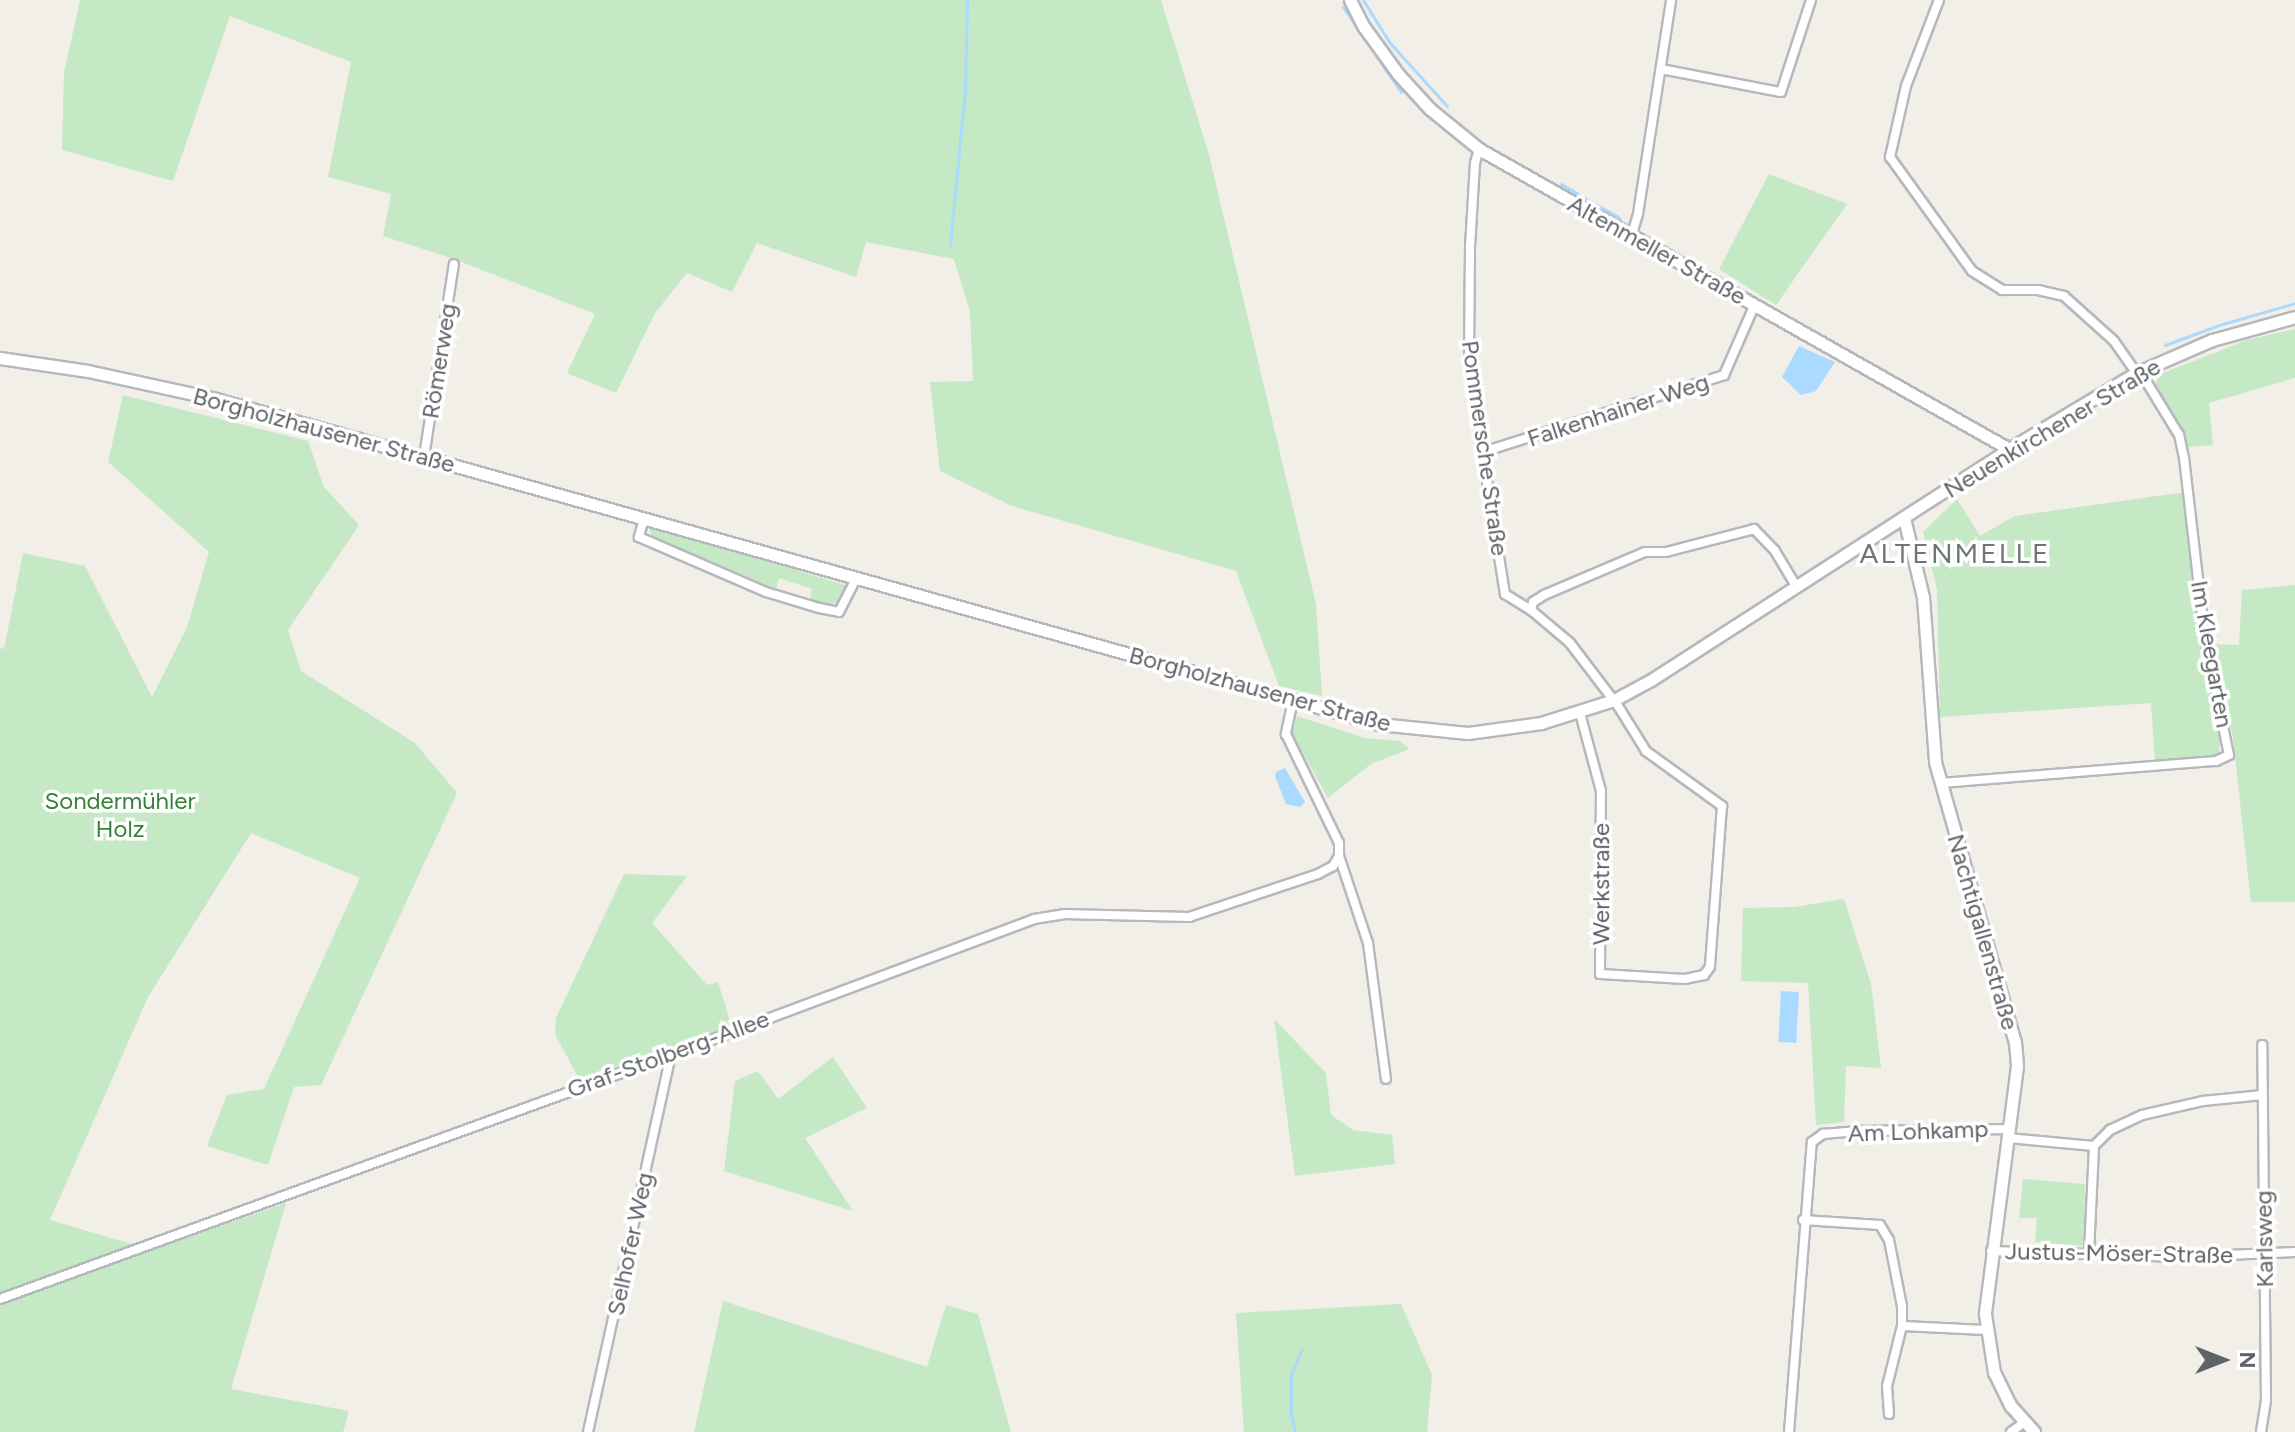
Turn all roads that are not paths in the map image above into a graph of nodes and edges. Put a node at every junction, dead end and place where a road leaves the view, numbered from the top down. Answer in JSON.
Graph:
{"nodes":[{"id":1,"x":1350,"y":0,"type":"edge"},
{"id":2,"x":1671,"y":0,"type":"edge"},
{"id":3,"x":1811,"y":0,"type":"edge"},
{"id":4,"x":1939,"y":0,"type":"edge"},
{"id":5,"x":1661,"y":69,"type":"junction"},
{"id":6,"x":1479,"y":149,"type":"junction"},
{"id":7,"x":1631,"y":237,"type":"junction"},
{"id":8,"x":454,"y":264,"type":"dead end"},
{"id":9,"x":1755,"y":304,"type":"junction"},
{"id":10,"x":2295,"y":317,"type":"edge"},
{"id":11,"x":0,"y":358,"type":"edge"},
{"id":12,"x":2138,"y":372,"type":"junction"},
{"id":13,"x":2009,"y":449,"type":"junction"},
{"id":14,"x":1483,"y":452,"type":"junction"},
{"id":15,"x":424,"y":457,"type":"junction"},
{"id":16,"x":1904,"y":518,"type":"junction"},
{"id":17,"x":644,"y":519,"type":"junction"},
{"id":18,"x":857,"y":577,"type":"junction"},
{"id":19,"x":1796,"y":586,"type":"junction"},
{"id":20,"x":1531,"y":610,"type":"junction"},
{"id":21,"x":1293,"y":700,"type":"junction"},
{"id":22,"x":1614,"y":700,"type":"junction"},
{"id":23,"x":1580,"y":713,"type":"junction"},
{"id":24,"x":1941,"y":783,"type":"junction"},
{"id":25,"x":1722,"y":806,"type":"joint"},
{"id":26,"x":1339,"y":856,"type":"junction"},
{"id":27,"x":2262,"y":1045,"type":"dead end"},
{"id":28,"x":671,"y":1055,"type":"junction"},
{"id":29,"x":1386,"y":1079,"type":"dead end"},
{"id":30,"x":2263,"y":1095,"type":"junction"},
{"id":31,"x":2009,"y":1133,"type":"junction"},
{"id":32,"x":2094,"y":1146,"type":"junction"},
{"id":33,"x":1803,"y":1220,"type":"junction"},
{"id":34,"x":1991,"y":1251,"type":"junction"},
{"id":35,"x":2295,"y":1252,"type":"edge"},
{"id":36,"x":2089,"y":1253,"type":"junction"},
{"id":37,"x":2264,"y":1253,"type":"junction"},
{"id":38,"x":0,"y":1299,"type":"edge"},
{"id":39,"x":1902,"y":1326,"type":"junction"},
{"id":40,"x":1986,"y":1330,"type":"junction"},
{"id":41,"x":1889,"y":1414,"type":"dead end"},
{"id":42,"x":2025,"y":1422,"type":"junction"},
{"id":43,"x":588,"y":1432,"type":"edge"},
{"id":44,"x":1789,"y":1432,"type":"edge"},
{"id":45,"x":2011,"y":1432,"type":"edge"},
{"id":46,"x":2034,"y":1432,"type":"edge"},
{"id":47,"x":2261,"y":1432,"type":"edge"}],
"edges":[{"from":1,"to":6,"type":"main road","name":"Altenmeller Straße"},
{"from":2,"to":5,"type":"street"},
{"from":3,"to":5,"type":"street"},
{"from":4,"to":12,"type":"street"},
{"from":5,"to":7,"type":"street"},
{"from":6,"to":7,"type":"main road","name":"Altenmeller Straße"},
{"from":6,"to":14,"type":"street","name":"Pommersche Straße"},
{"from":7,"to":9,"type":"main road","name":"Altenmeller Straße"},
{"from":8,"to":15,"type":"street","name":"Römerweg"},
{"from":9,"to":13,"type":"main road","name":"Altenmeller Straße"},
{"from":9,"to":14,"type":"street","name":"Falkenhainer Weg"},
{"from":10,"to":12,"type":"main road","name":"Neuenkirchener Straße"},
{"from":11,"to":15,"type":"main road","name":"Borgholzhausener Straße"},
{"from":12,"to":13,"type":"main road","name":"Neuenkirchener Straße"},
{"from":12,"to":24,"type":"street","name":"Im Kleegarten"},
{"from":13,"to":16,"type":"main road","name":"Neuenkirchener Straße"},
{"from":14,"to":20,"type":"street","name":"Pommersche Straße"},
{"from":15,"to":17,"type":"main road","name":"Borgholzhausener Straße"},
{"from":16,"to":19,"type":"main road","name":"Borgholzhausener Straße"},
{"from":16,"to":24,"type":"main road","name":"Nachtigallenstraße"},
{"from":17,"to":18,"type":"main road","name":"Borgholzhausener Straße"},
{"from":17,"to":18,"type":"street"},
{"from":18,"to":21,"type":"main road","name":"Borgholzhausener Straße"},
{"from":19,"to":20,"type":"street"},
{"from":19,"to":22,"type":"main road","name":"Borgholzhausener Straße"},
{"from":20,"to":22,"type":"street","name":"Pommersche Straße"},
{"from":21,"to":23,"type":"main road","name":"Borgholzhausener Straße"},
{"from":21,"to":26,"type":"street"},
{"from":22,"to":23,"type":"main road","name":"Borgholzhausener Straße"},
{"from":22,"to":25,"type":"street","name":"Pommersche Straße"},
{"from":23,"to":25,"type":"street","name":"Werkstraße"},
{"from":24,"to":31,"type":"main road","name":"Nachtigallenstraße"},
{"from":26,"to":28,"type":"street","name":"Graf-Stolberg-Allee"},
{"from":26,"to":29,"type":"street"},
{"from":27,"to":30,"type":"street","name":"Karlsweg"},
{"from":28,"to":38,"type":"street","name":"Graf-Stolberg-Allee"},
{"from":28,"to":43,"type":"street","name":"Selhofer Weg"},
{"from":30,"to":32,"type":"street"},
{"from":30,"to":37,"type":"street","name":"Karlsweg"},
{"from":31,"to":32,"type":"street","name":"Am Lohkamp"},
{"from":31,"to":33,"type":"street","name":"Am Lohkamp"},
{"from":31,"to":34,"type":"main road","name":"Nachtigallenstraße"},
{"from":32,"to":36,"type":"street"},
{"from":33,"to":39,"type":"street"},
{"from":33,"to":44,"type":"street","name":"Am Lohkamp"},
{"from":34,"to":36,"type":"street","name":"Justus-Möser-Straße"},
{"from":34,"to":40,"type":"main road","name":"Nachtigallenstraße"},
{"from":35,"to":37,"type":"street","name":"Justus-Möser-Straße"},
{"from":36,"to":37,"type":"street","name":"Justus-Möser-Straße"},
{"from":37,"to":47,"type":"street","name":"Karlsweg"},
{"from":39,"to":40,"type":"street"},
{"from":39,"to":41,"type":"street"},
{"from":40,"to":42,"type":"main road","name":"Nachtigallenstraße"},
{"from":42,"to":45,"type":"street"},
{"from":42,"to":46,"type":"main road","name":"Nachtigallenstraße"}]}
